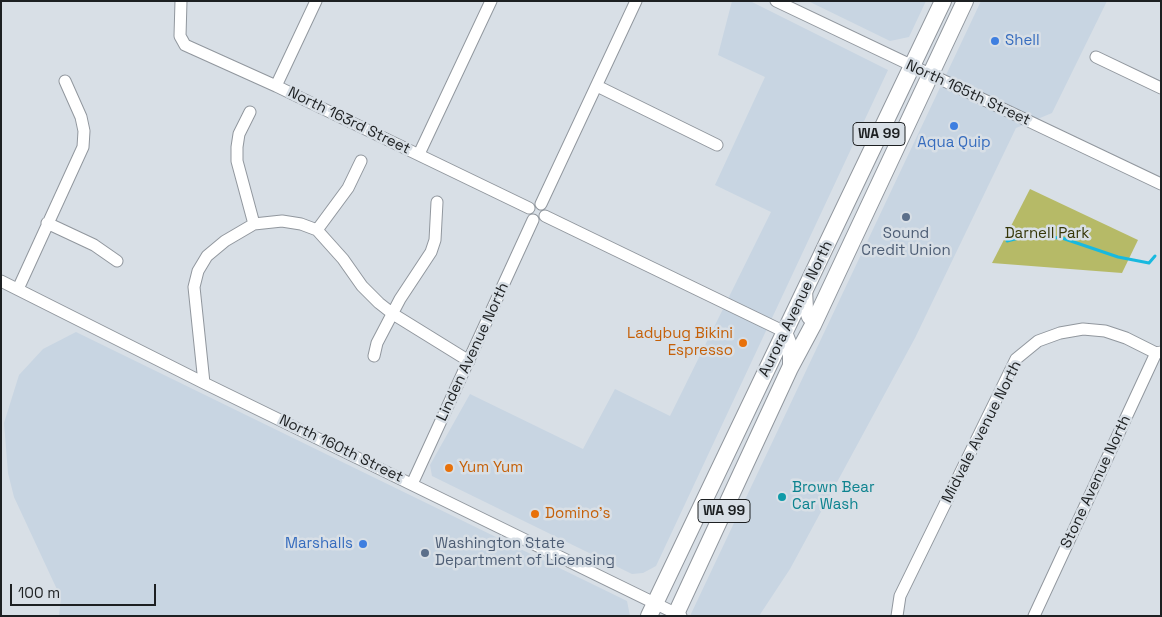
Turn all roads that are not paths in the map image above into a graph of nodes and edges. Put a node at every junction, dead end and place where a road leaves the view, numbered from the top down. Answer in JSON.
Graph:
{"nodes":[{"id":1,"x":181,"y":1,"type":"edge"},
{"id":2,"x":316,"y":1,"type":"edge"},
{"id":3,"x":491,"y":1,"type":"edge"},
{"id":4,"x":636,"y":1,"type":"edge"},
{"id":5,"x":776,"y":1,"type":"edge"},
{"id":6,"x":943,"y":1,"type":"edge"},
{"id":7,"x":965,"y":1,"type":"edge"},
{"id":8,"x":1096,"y":58,"type":"dead end"},
{"id":9,"x":912,"y":66,"type":"junction"},
{"id":10,"x":930,"y":74,"type":"junction"},
{"id":11,"x":65,"y":81,"type":"dead end"},
{"id":12,"x":276,"y":86,"type":"junction"},
{"id":13,"x":597,"y":86,"type":"junction"},
{"id":14,"x":1161,"y":88,"type":"edge"},
{"id":15,"x":250,"y":112,"type":"dead end"},
{"id":16,"x":717,"y":146,"type":"dead end"},
{"id":17,"x":419,"y":154,"type":"junction"},
{"id":18,"x":362,"y":161,"type":"dead end"},
{"id":19,"x":1161,"y":184,"type":"edge"},
{"id":20,"x":437,"y":202,"type":"dead end"},
{"id":21,"x":541,"y":204,"type":"junction"},
{"id":22,"x":529,"y":208,"type":"junction"},
{"id":23,"x":545,"y":216,"type":"junction"},
{"id":24,"x":533,"y":220,"type":"junction"},
{"id":25,"x":48,"y":223,"type":"junction"},
{"id":26,"x":254,"y":224,"type":"junction"},
{"id":27,"x":317,"y":230,"type":"junction"},
{"id":28,"x":117,"y":261,"type":"dead end"},
{"id":29,"x":1,"y":281,"type":"edge"},
{"id":30,"x":18,"y":289,"type":"junction"},
{"id":31,"x":805,"y":290,"type":"junction"},
{"id":32,"x":393,"y":314,"type":"junction"},
{"id":33,"x":814,"y":322,"type":"junction"},
{"id":34,"x":784,"y":332,"type":"junction"},
{"id":35,"x":1158,"y":352,"type":"edge"},
{"id":36,"x":374,"y":356,"type":"dead end"},
{"id":37,"x":469,"y":361,"type":"junction"},
{"id":38,"x":790,"y":368,"type":"junction"},
{"id":39,"x":204,"y":383,"type":"junction"},
{"id":40,"x":412,"y":484,"type":"junction"},
{"id":41,"x":652,"y":609,"type":"edge"},
{"id":42,"x":677,"y":615,"type":"edge"},
{"id":43,"x":897,"y":616,"type":"edge"},
{"id":44,"x":1034,"y":616,"type":"edge"}],
"edges":[{"from":1,"to":12,"type":"street","name":"North 163rd Street"},
{"from":2,"to":12,"type":"street"},
{"from":3,"to":17,"type":"street"},
{"from":4,"to":13,"type":"street"},
{"from":5,"to":9,"type":"street","name":"North 165th Street"},
{"from":6,"to":9,"type":"highway","name":"Aurora Avenue North","number":"WA 99"},
{"from":7,"to":10,"type":"highway","name":"Aurora Avenue North","number":"WA 99"},
{"from":8,"to":14,"type":"street"},
{"from":9,"to":10,"type":"street","name":"North 165th Street"},
{"from":9,"to":31,"type":"highway","name":"Aurora Avenue North","number":"WA 99"},
{"from":10,"to":19,"type":"street","name":"North 165th Street"},
{"from":10,"to":33,"type":"highway","name":"Aurora Avenue North","number":"WA 99"},
{"from":11,"to":25,"type":"street"},
{"from":12,"to":17,"type":"street","name":"North 163rd Street"},
{"from":13,"to":16,"type":"street"},
{"from":13,"to":21,"type":"street"},
{"from":15,"to":26,"type":"street"},
{"from":17,"to":22,"type":"street","name":"North 163rd Street"},
{"from":18,"to":27,"type":"street"},
{"from":20,"to":32,"type":"street"},
{"from":21,"to":22,"type":"street"},
{"from":21,"to":23,"type":"street"},
{"from":22,"to":24,"type":"street"},
{"from":23,"to":24,"type":"street"},
{"from":23,"to":34,"type":"street"},
{"from":24,"to":37,"type":"street","name":"Linden Avenue North"},
{"from":25,"to":28,"type":"street"},
{"from":25,"to":30,"type":"street"},
{"from":26,"to":27,"type":"street"},
{"from":26,"to":39,"type":"street"},
{"from":27,"to":32,"type":"street"},
{"from":29,"to":30,"type":"street","name":"North 160th Street"},
{"from":30,"to":39,"type":"street","name":"North 160th Street"},
{"from":31,"to":33,"type":"main road"},
{"from":31,"to":34,"type":"highway","name":"Aurora Avenue North","number":"WA 99"},
{"from":32,"to":36,"type":"street"},
{"from":32,"to":37,"type":"street"},
{"from":33,"to":38,"type":"highway","name":"Aurora Avenue North","number":"WA 99"},
{"from":34,"to":38,"type":"main road"},
{"from":34,"to":41,"type":"highway","name":"Aurora Avenue North","number":"WA 99"},
{"from":35,"to":43,"type":"street","name":"Midvale Avenue North"},
{"from":35,"to":44,"type":"street","name":"Stone Avenue North"},
{"from":37,"to":40,"type":"street","name":"Linden Avenue North"},
{"from":38,"to":42,"type":"highway","name":"Aurora Avenue North","number":"WA 99"},
{"from":39,"to":40,"type":"street","name":"North 160th Street"},
{"from":40,"to":41,"type":"street","name":"North 160th Street"},
{"from":41,"to":42,"type":"street","name":"North 160th Street"}]}
